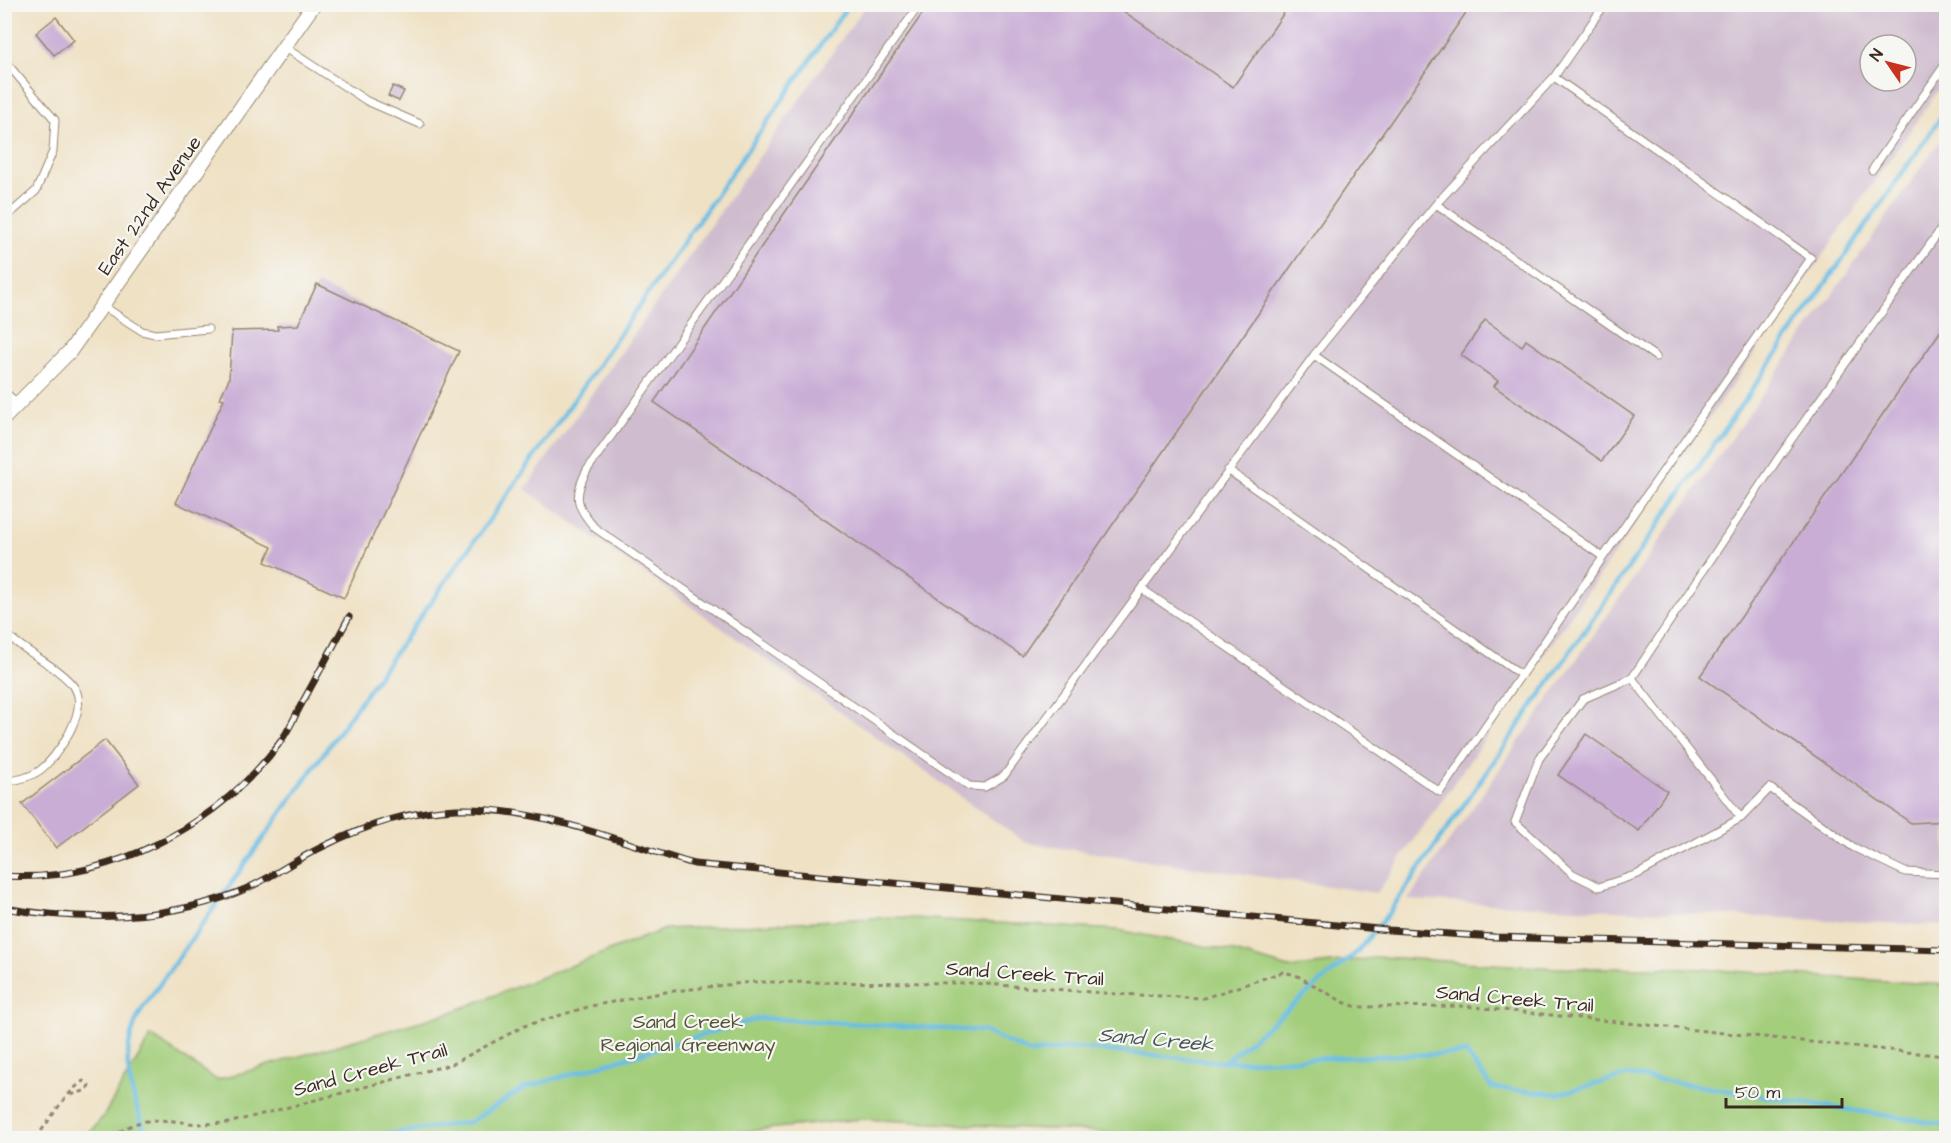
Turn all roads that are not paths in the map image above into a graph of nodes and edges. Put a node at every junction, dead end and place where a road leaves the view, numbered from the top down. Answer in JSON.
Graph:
{"nodes":[{"id":1,"x":219,"y":4,"type":"edge"},
{"id":2,"x":226,"y":4,"type":"edge"},
{"id":3,"x":314,"y":4,"type":"edge"},
{"id":4,"x":920,"y":4,"type":"edge"},
{"id":5,"x":1605,"y":4,"type":"edge"},
{"id":6,"x":284,"y":47,"type":"junction"},
{"id":7,"x":1947,"y":63,"type":"edge"},
{"id":8,"x":6,"y":67,"type":"edge"},
{"id":9,"x":1554,"y":76,"type":"junction"},
{"id":10,"x":420,"y":124,"type":"dead end"},
{"id":11,"x":1872,"y":170,"type":"dead end"},
{"id":12,"x":1436,"y":204,"type":"junction"},
{"id":13,"x":4,"y":219,"type":"edge"},
{"id":14,"x":1947,"y":222,"type":"edge"},
{"id":15,"x":102,"y":306,"type":"junction"},
{"id":16,"x":208,"y":329,"type":"dead end"},
{"id":17,"x":1314,"y":355,"type":"junction"},
{"id":18,"x":1656,"y":357,"type":"dead end"},
{"id":19,"x":4,"y":391,"type":"edge"},
{"id":20,"x":19,"y":405,"type":"junction"},
{"id":21,"x":4,"y":418,"type":"edge"},
{"id":22,"x":1228,"y":470,"type":"junction"},
{"id":23,"x":1603,"y":557,"type":"junction"},
{"id":24,"x":1142,"y":589,"type":"junction"},
{"id":25,"x":4,"y":632,"type":"edge"},
{"id":26,"x":1521,"y":675,"type":"junction"},
{"id":27,"x":1632,"y":678,"type":"junction"},
{"id":28,"x":4,"y":781,"type":"edge"},
{"id":29,"x":1741,"y":818,"type":"junction"},
{"id":30,"x":1947,"y":874,"type":"edge"}],
"edges":[{"from":1,"to":2,"type":"lane"},
{"from":3,"to":6,"type":"street","name":"East 22nd Avenue"},
{"from":4,"to":24,"type":"lane"},
{"from":5,"to":9,"type":"lane"},
{"from":6,"to":10,"type":"lane"},
{"from":6,"to":15,"type":"street","name":"East 22nd Avenue"},
{"from":7,"to":11,"type":"lane"},
{"from":8,"to":13,"type":"lane"},
{"from":9,"to":12,"type":"lane"},
{"from":9,"to":23,"type":"lane"},
{"from":12,"to":17,"type":"lane"},
{"from":12,"to":18,"type":"lane"},
{"from":14,"to":27,"type":"lane"},
{"from":15,"to":16,"type":"lane"},
{"from":15,"to":20,"type":"street","name":"East 22nd Avenue"},
{"from":17,"to":22,"type":"lane"},
{"from":17,"to":23,"type":"lane"},
{"from":19,"to":20,"type":"lane"},
{"from":20,"to":21,"type":"street","name":"East 22nd Avenue"},
{"from":22,"to":24,"type":"lane"},
{"from":22,"to":26,"type":"lane"},
{"from":23,"to":26,"type":"lane"},
{"from":24,"to":26,"type":"lane"},
{"from":25,"to":28,"type":"lane"},
{"from":27,"to":29,"type":"lane"},
{"from":27,"to":29,"type":"lane"},
{"from":29,"to":30,"type":"lane"}]}
